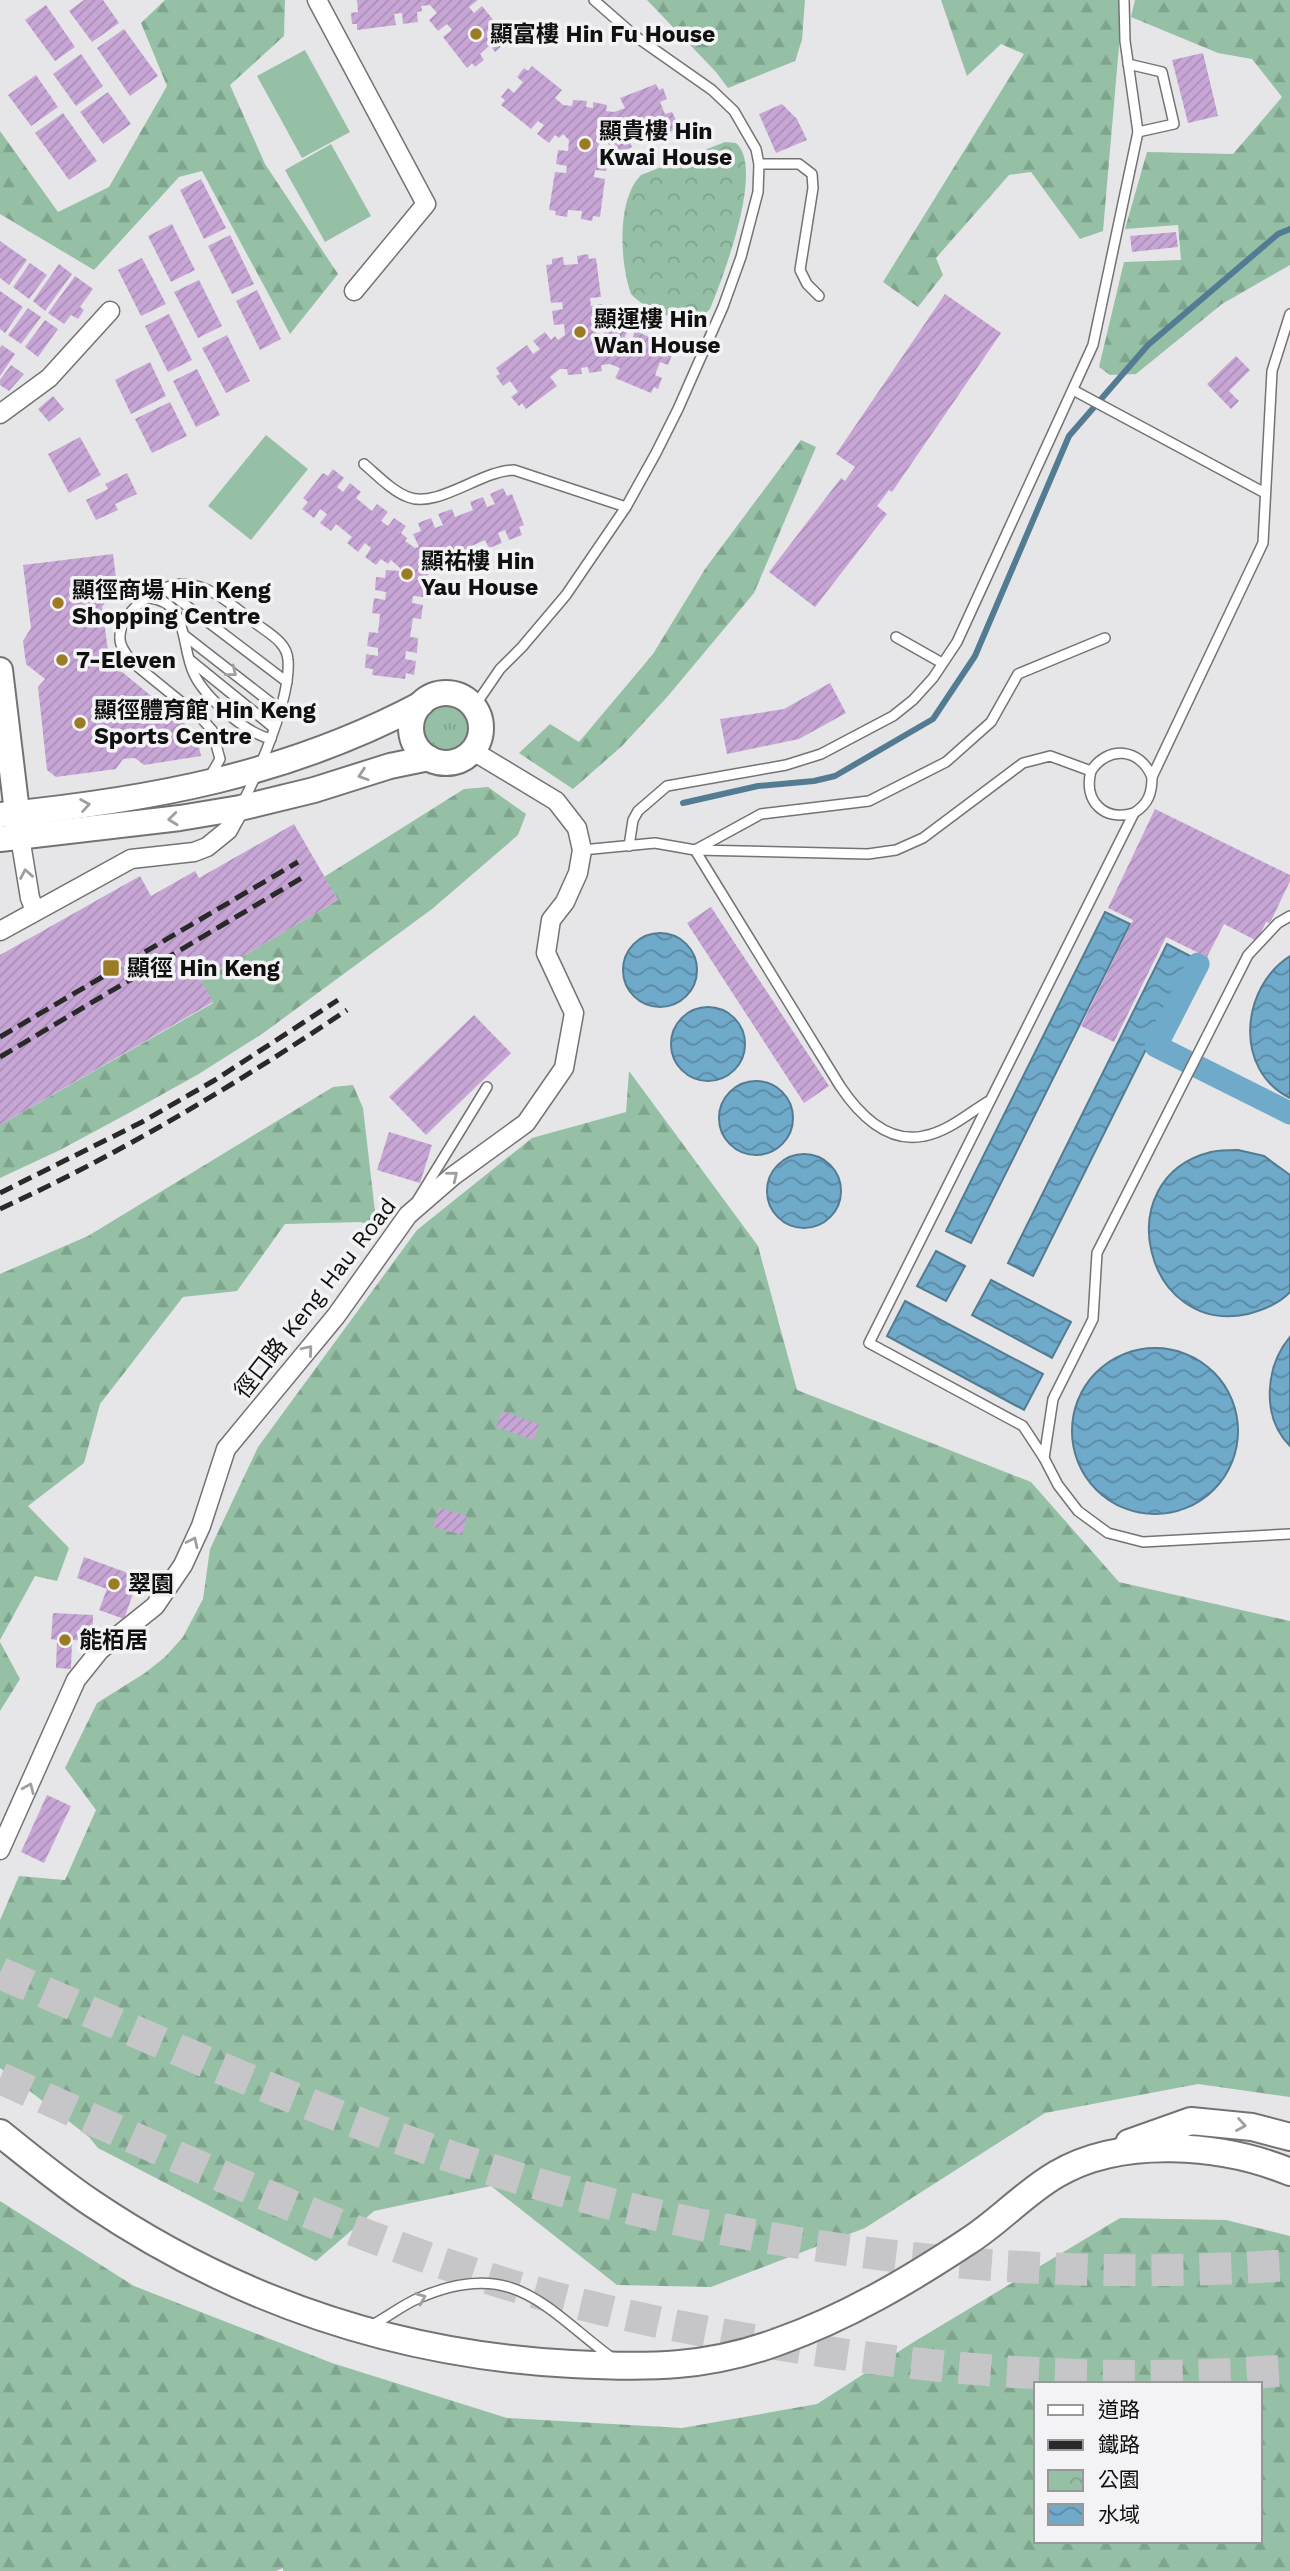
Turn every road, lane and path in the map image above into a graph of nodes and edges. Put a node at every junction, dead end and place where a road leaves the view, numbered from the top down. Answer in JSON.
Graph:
{"nodes":[{"id":1,"x":317,"y":0,"type":"edge"},
{"id":2,"x":594,"y":0,"type":"edge"},
{"id":3,"x":1124,"y":0,"type":"edge"},
{"id":4,"x":1128,"y":64,"type":"junction"},
{"id":5,"x":1138,"y":132,"type":"junction"},
{"id":6,"x":760,"y":164,"type":"junction"},
{"id":7,"x":354,"y":291,"type":"dead end"},
{"id":8,"x":819,"y":296,"type":"dead end"},
{"id":9,"x":110,"y":311,"type":"dead end"},
{"id":10,"x":1290,"y":314,"type":"edge"},
{"id":11,"x":1073,"y":390,"type":"junction"},
{"id":12,"x":1,"y":412,"type":"edge"},
{"id":13,"x":364,"y":464,"type":"dead end"},
{"id":14,"x":1265,"y":492,"type":"junction"},
{"id":15,"x":626,"y":507,"type":"junction"},
{"id":16,"x":162,"y":587,"type":"junction"},
{"id":17,"x":147,"y":598,"type":"junction"},
{"id":18,"x":184,"y":635,"type":"junction"},
{"id":19,"x":896,"y":637,"type":"dead end"},
{"id":20,"x":1105,"y":638,"type":"dead end"},
{"id":21,"x":189,"y":659,"type":"junction"},
{"id":22,"x":942,"y":663,"type":"junction"},
{"id":23,"x":0,"y":670,"type":"edge"},
{"id":24,"x":287,"y":682,"type":"junction"},
{"id":25,"x":421,"y":704,"type":"junction"},
{"id":26,"x":474,"y":707,"type":"junction"},
{"id":27,"x":279,"y":709,"type":"junction"},
{"id":28,"x":274,"y":728,"type":"junction"},
{"id":29,"x":271,"y":739,"type":"junction"},
{"id":30,"x":473,"y":751,"type":"junction"},
{"id":31,"x":429,"y":758,"type":"junction"},
{"id":32,"x":260,"y":771,"type":"junction"},
{"id":33,"x":1091,"y":771,"type":"junction"},
{"id":34,"x":1152,"y":777,"type":"junction"},
{"id":35,"x":204,"y":785,"type":"junction"},
{"id":36,"x":240,"y":808,"type":"junction"},
{"id":37,"x":1134,"y":813,"type":"junction"},
{"id":38,"x":9,"y":826,"type":"edge"},
{"id":39,"x":629,"y":846,"type":"junction"},
{"id":40,"x":582,"y":850,"type":"junction"},
{"id":41,"x":695,"y":850,"type":"junction"},
{"id":42,"x":35,"y":911,"type":"junction"},
{"id":43,"x":1290,"y":916,"type":"edge"},
{"id":44,"x":0,"y":931,"type":"edge"},
{"id":45,"x":487,"y":1087,"type":"dead end"},
{"id":46,"x":989,"y":1101,"type":"junction"},
{"id":47,"x":405,"y":1220,"type":"junction"},
{"id":48,"x":1044,"y":1458,"type":"junction"},
{"id":49,"x":1290,"y":1534,"type":"edge"},
{"id":50,"x":0,"y":1850,"type":"edge"},
{"id":51,"x":0,"y":2133,"type":"edge"},
{"id":52,"x":1290,"y":2137,"type":"edge"},
{"id":53,"x":1101,"y":2156,"type":"junction"},
{"id":54,"x":1285,"y":2171,"type":"edge"},
{"id":55,"x":361,"y":2331,"type":"junction"},
{"id":56,"x":623,"y":2366,"type":"junction"}],
"edges":[{"from":1,"to":7,"type":"street"},
{"from":2,"to":6,"type":"lane"},
{"from":3,"to":4,"type":"lane"},
{"from":4,"to":5,"type":"lane"},
{"from":4,"to":5,"type":"lane"},
{"from":5,"to":11,"type":"lane"},
{"from":6,"to":8,"type":"lane"},
{"from":6,"to":15,"type":"lane"},
{"from":9,"to":12,"type":"street"},
{"from":10,"to":14,"type":"lane"},
{"from":11,"to":14,"type":"lane"},
{"from":11,"to":22,"type":"lane"},
{"from":13,"to":15,"type":"lane"},
{"from":14,"to":34,"type":"lane"},
{"from":15,"to":26,"type":"lane"},
{"from":16,"to":17,"type":"lane"},
{"from":16,"to":24,"type":"lane"},
{"from":16,"to":24,"type":"lane"},
{"from":17,"to":18,"type":"lane"},
{"from":17,"to":35,"type":"lane"},
{"from":18,"to":21,"type":"lane"},
{"from":18,"to":27,"type":"lane","one_way":true},
{"from":19,"to":22,"type":"lane"},
{"from":20,"to":41,"type":"lane"},
{"from":21,"to":28,"type":"lane"},
{"from":21,"to":29,"type":"lane"},
{"from":22,"to":39,"type":"lane"},
{"from":23,"to":38,"type":"street"},
{"from":24,"to":27,"type":"lane"},
{"from":25,"to":26,"type":"street"},
{"from":25,"to":31,"type":"street"},
{"from":25,"to":32,"type":"street"},
{"from":26,"to":30,"type":"street"},
{"from":27,"to":28,"type":"lane"},
{"from":28,"to":29,"type":"lane"},
{"from":29,"to":32,"type":"lane"},
{"from":30,"to":31,"type":"street"},
{"from":30,"to":40,"type":"street"},
{"from":31,"to":36,"type":"street","one_way":true},
{"from":32,"to":35,"type":"street"},
{"from":32,"to":36,"type":"lane"},
{"from":33,"to":34,"type":"lane"},
{"from":33,"to":37,"type":"lane"},
{"from":33,"to":41,"type":"lane"},
{"from":34,"to":37,"type":"lane"},
{"from":38,"to":35,"type":"street","one_way":true},
{"from":36,"to":38,"type":"street","one_way":true},
{"from":36,"to":42,"type":"street"},
{"from":37,"to":46,"type":"lane"},
{"from":42,"to":38,"type":"street","one_way":true},
{"from":39,"to":40,"type":"lane"},
{"from":39,"to":41,"type":"lane"},
{"from":47,"to":40,"type":"street","name":"徑口路 Keng Hau Road","one_way":true},
{"from":41,"to":46,"type":"lane"},
{"from":42,"to":44,"type":"street"},
{"from":43,"to":48,"type":"lane"},
{"from":45,"to":47,"type":"lane"},
{"from":46,"to":48,"type":"lane"},
{"from":50,"to":47,"type":"street","name":"徑口路 Keng Hau Road","one_way":true},
{"from":48,"to":49,"type":"lane"},
{"from":51,"to":55,"type":"main road"},
{"from":53,"to":52,"type":"main road","one_way":true},
{"from":53,"to":54,"type":"main road"},
{"from":53,"to":56,"type":"main road"},
{"from":55,"to":56,"type":"main road"},
{"from":55,"to":56,"type":"lane","one_way":true}]}
